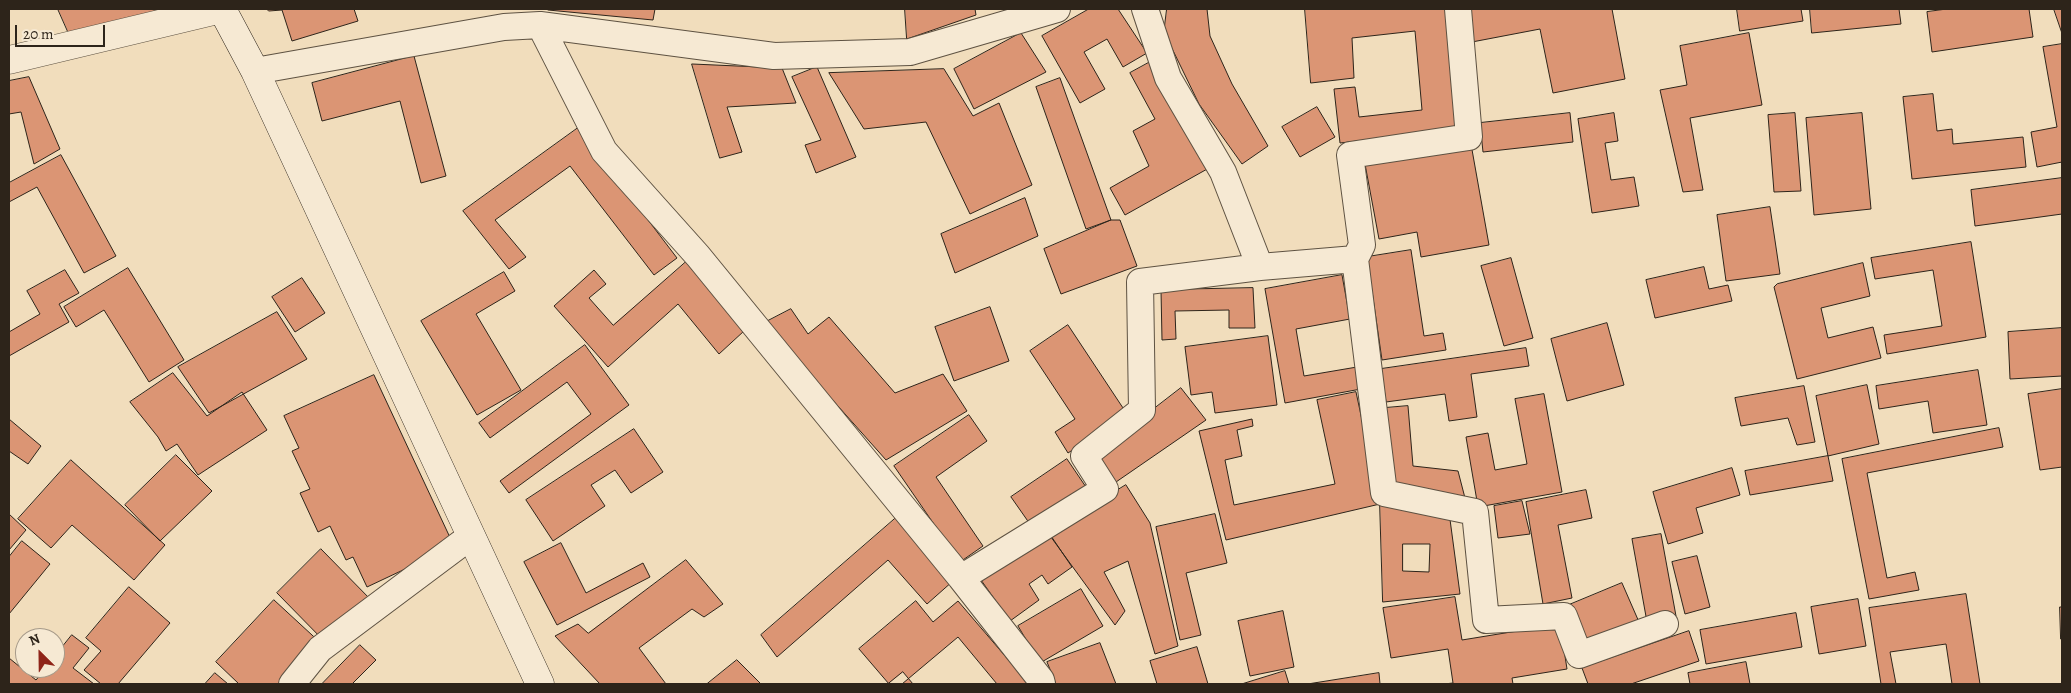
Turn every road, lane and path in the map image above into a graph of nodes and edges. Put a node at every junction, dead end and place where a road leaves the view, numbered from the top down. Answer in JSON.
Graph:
{"nodes":[{"id":1,"x":222,"y":9,"type":"edge"},
{"id":2,"x":1057,"y":9,"type":"edge"},
{"id":3,"x":1145,"y":9,"type":"edge"},
{"id":4,"x":1458,"y":9,"type":"edge"},
{"id":5,"x":540,"y":25,"type":"junction"},
{"id":6,"x":9,"y":60,"type":"edge"},
{"id":7,"x":255,"y":71,"type":"junction"},
{"id":8,"x":1355,"y":259,"type":"junction"},
{"id":9,"x":1260,"y":267,"type":"junction"},
{"id":10,"x":471,"y":536,"type":"junction"},
{"id":11,"x":961,"y":578,"type":"junction"},
{"id":12,"x":1666,"y":624,"type":"dead end"},
{"id":13,"x":292,"y":684,"type":"edge"},
{"id":14,"x":540,"y":684,"type":"edge"},
{"id":15,"x":1042,"y":684,"type":"edge"}],
"edges":[{"from":1,"to":6,"type":"main road"},
{"from":1,"to":7,"type":"main road"},
{"from":2,"to":5,"type":"street"},
{"from":3,"to":9,"type":"street"},
{"from":4,"to":8,"type":"street"},
{"from":5,"to":7,"type":"street"},
{"from":5,"to":11,"type":"street"},
{"from":7,"to":10,"type":"main road"},
{"from":8,"to":9,"type":"street"},
{"from":8,"to":12,"type":"street"},
{"from":9,"to":11,"type":"street"},
{"from":10,"to":13,"type":"street"},
{"from":10,"to":14,"type":"main road"},
{"from":11,"to":15,"type":"street"}]}
